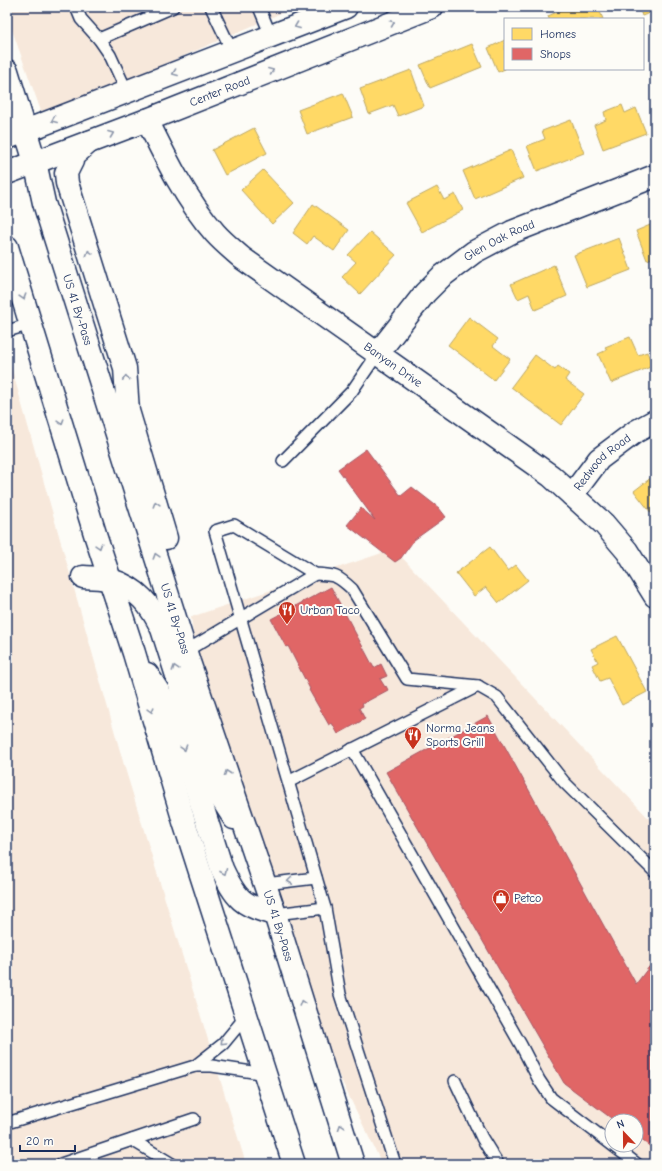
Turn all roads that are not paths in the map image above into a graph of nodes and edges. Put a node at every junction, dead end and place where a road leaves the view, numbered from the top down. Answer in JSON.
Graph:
{"nodes":[{"id":1,"x":76,"y":7,"type":"edge"},
{"id":2,"x":173,"y":7,"type":"edge"},
{"id":3,"x":211,"y":7,"type":"edge"},
{"id":4,"x":259,"y":7,"type":"edge"},
{"id":5,"x":346,"y":7,"type":"edge"},
{"id":6,"x":432,"y":7,"type":"edge"},
{"id":7,"x":271,"y":36,"type":"junction"},
{"id":8,"x":99,"y":39,"type":"junction"},
{"id":9,"x":232,"y":51,"type":"junction"},
{"id":10,"x":7,"y":71,"type":"edge"},
{"id":11,"x":127,"y":92,"type":"junction"},
{"id":12,"x":147,"y":120,"type":"junction"},
{"id":13,"x":16,"y":135,"type":"edge"},
{"id":14,"x":89,"y":142,"type":"junction"},
{"id":15,"x":35,"y":162,"type":"junction"},
{"id":16,"x":7,"y":173,"type":"edge"},
{"id":17,"x":655,"y":176,"type":"edge"},
{"id":18,"x":7,"y":247,"type":"edge"},
{"id":19,"x":31,"y":324,"type":"junction"},
{"id":20,"x":7,"y":331,"type":"edge"},
{"id":21,"x":378,"y":353,"type":"junction"},
{"id":22,"x":655,"y":421,"type":"edge"},
{"id":23,"x":283,"y":461,"type":"dead end"},
{"id":24,"x":572,"y":495,"type":"junction"},
{"id":25,"x":315,"y":574,"type":"junction"},
{"id":26,"x":83,"y":577,"type":"dead end"},
{"id":27,"x":110,"y":579,"type":"junction"},
{"id":28,"x":655,"y":596,"type":"edge"},
{"id":29,"x":241,"y":618,"type":"junction"},
{"id":30,"x":186,"y":651,"type":"junction"},
{"id":31,"x":134,"y":652,"type":"junction"},
{"id":32,"x":478,"y":686,"type":"junction"},
{"id":33,"x":352,"y":749,"type":"junction"},
{"id":34,"x":288,"y":782,"type":"junction"},
{"id":35,"x":251,"y":844,"type":"junction"},
{"id":36,"x":655,"y":872,"type":"edge"},
{"id":37,"x":316,"y":878,"type":"junction"},
{"id":38,"x":264,"y":884,"type":"junction"},
{"id":39,"x":325,"y":908,"type":"junction"},
{"id":40,"x":274,"y":914,"type":"junction"},
{"id":41,"x":247,"y":1015,"type":"junction"},
{"id":42,"x":196,"y":1066,"type":"junction"},
{"id":43,"x":266,"y":1074,"type":"junction"},
{"id":44,"x":455,"y":1081,"type":"dead end"},
{"id":45,"x":194,"y":1119,"type":"dead end"},
{"id":46,"x":7,"y":1123,"type":"edge"},
{"id":47,"x":132,"y":1140,"type":"junction"},
{"id":48,"x":61,"y":1164,"type":"edge"},
{"id":49,"x":172,"y":1164,"type":"edge"},
{"id":50,"x":294,"y":1164,"type":"edge"},
{"id":51,"x":353,"y":1164,"type":"edge"},
{"id":52,"x":395,"y":1164,"type":"edge"},
{"id":53,"x":498,"y":1164,"type":"edge"},
{"id":54,"x":637,"y":1164,"type":"edge"}],
"edges":[{"from":1,"to":8,"type":"lane"},
{"from":2,"to":8,"type":"lane"},
{"from":3,"to":9,"type":"lane"},
{"from":4,"to":7,"type":"lane"},
{"from":5,"to":7,"type":"main road","one_way":true},
{"from":12,"to":6,"type":"main road","name":"Center Road","one_way":true},
{"from":7,"to":9,"type":"main road"},
{"from":8,"to":11,"type":"lane"},
{"from":9,"to":11,"type":"main road","one_way":true},
{"from":10,"to":13,"type":"main road","name":"US 41 By-Pass"},
{"from":11,"to":13,"type":"main road","one_way":true},
{"from":14,"to":12,"type":"main road","name":"Center Road","one_way":true},
{"from":12,"to":21,"type":"main road","name":"Banyan Drive"},
{"from":13,"to":15,"type":"main road","name":"US 41 By-Pass"},
{"from":14,"to":15,"type":"main road","name":"Center Road"},
{"from":30,"to":14,"type":"main road","one_way":true},
{"from":15,"to":16,"type":"main road","name":"Center Road"},
{"from":30,"to":15,"type":"main road","name":"US 41 By-Pass","one_way":true},
{"from":17,"to":21,"type":"main road","name":"Glen Oak Road"},
{"from":18,"to":19,"type":"main road","one_way":true},
{"from":19,"to":20,"type":"lane"},
{"from":19,"to":27,"type":"main road","one_way":true},
{"from":21,"to":23,"type":"lane"},
{"from":21,"to":24,"type":"main road","name":"Banyan Drive"},
{"from":22,"to":24,"type":"main road","name":"Redwood Road"},
{"from":24,"to":28,"type":"main road","name":"Banyan Drive"},
{"from":25,"to":29,"type":"lane"},
{"from":25,"to":29,"type":"lane"},
{"from":25,"to":32,"type":"lane"},
{"from":26,"to":27,"type":"main road"},
{"from":27,"to":31,"type":"main road"},
{"from":35,"to":27,"type":"main road","one_way":true},
{"from":29,"to":30,"type":"lane"},
{"from":29,"to":34,"type":"lane"},
{"from":35,"to":30,"type":"main road","name":"US 41 By-Pass","one_way":true},
{"from":31,"to":40,"type":"main road","one_way":true},
{"from":31,"to":41,"type":"main road","one_way":true},
{"from":32,"to":33,"type":"lane"},
{"from":32,"to":36,"type":"lane"},
{"from":33,"to":34,"type":"lane"},
{"from":33,"to":54,"type":"lane"},
{"from":34,"to":37,"type":"lane"},
{"from":35,"to":38,"type":"main road","name":"US 41 By-Pass"},
{"from":37,"to":38,"type":"lane","one_way":true},
{"from":37,"to":39,"type":"lane"},
{"from":38,"to":40,"type":"main road","name":"US 41 By-Pass"},
{"from":39,"to":40,"type":"lane"},
{"from":39,"to":52,"type":"lane"},
{"from":51,"to":40,"type":"main road","name":"US 41 By-Pass","one_way":true},
{"from":41,"to":42,"type":"lane","one_way":true},
{"from":41,"to":43,"type":"main road"},
{"from":42,"to":43,"type":"lane"},
{"from":42,"to":46,"type":"lane"},
{"from":43,"to":50,"type":"main road"},
{"from":44,"to":53,"type":"lane"},
{"from":45,"to":47,"type":"lane"},
{"from":47,"to":48,"type":"lane"},
{"from":47,"to":49,"type":"lane"}]}
